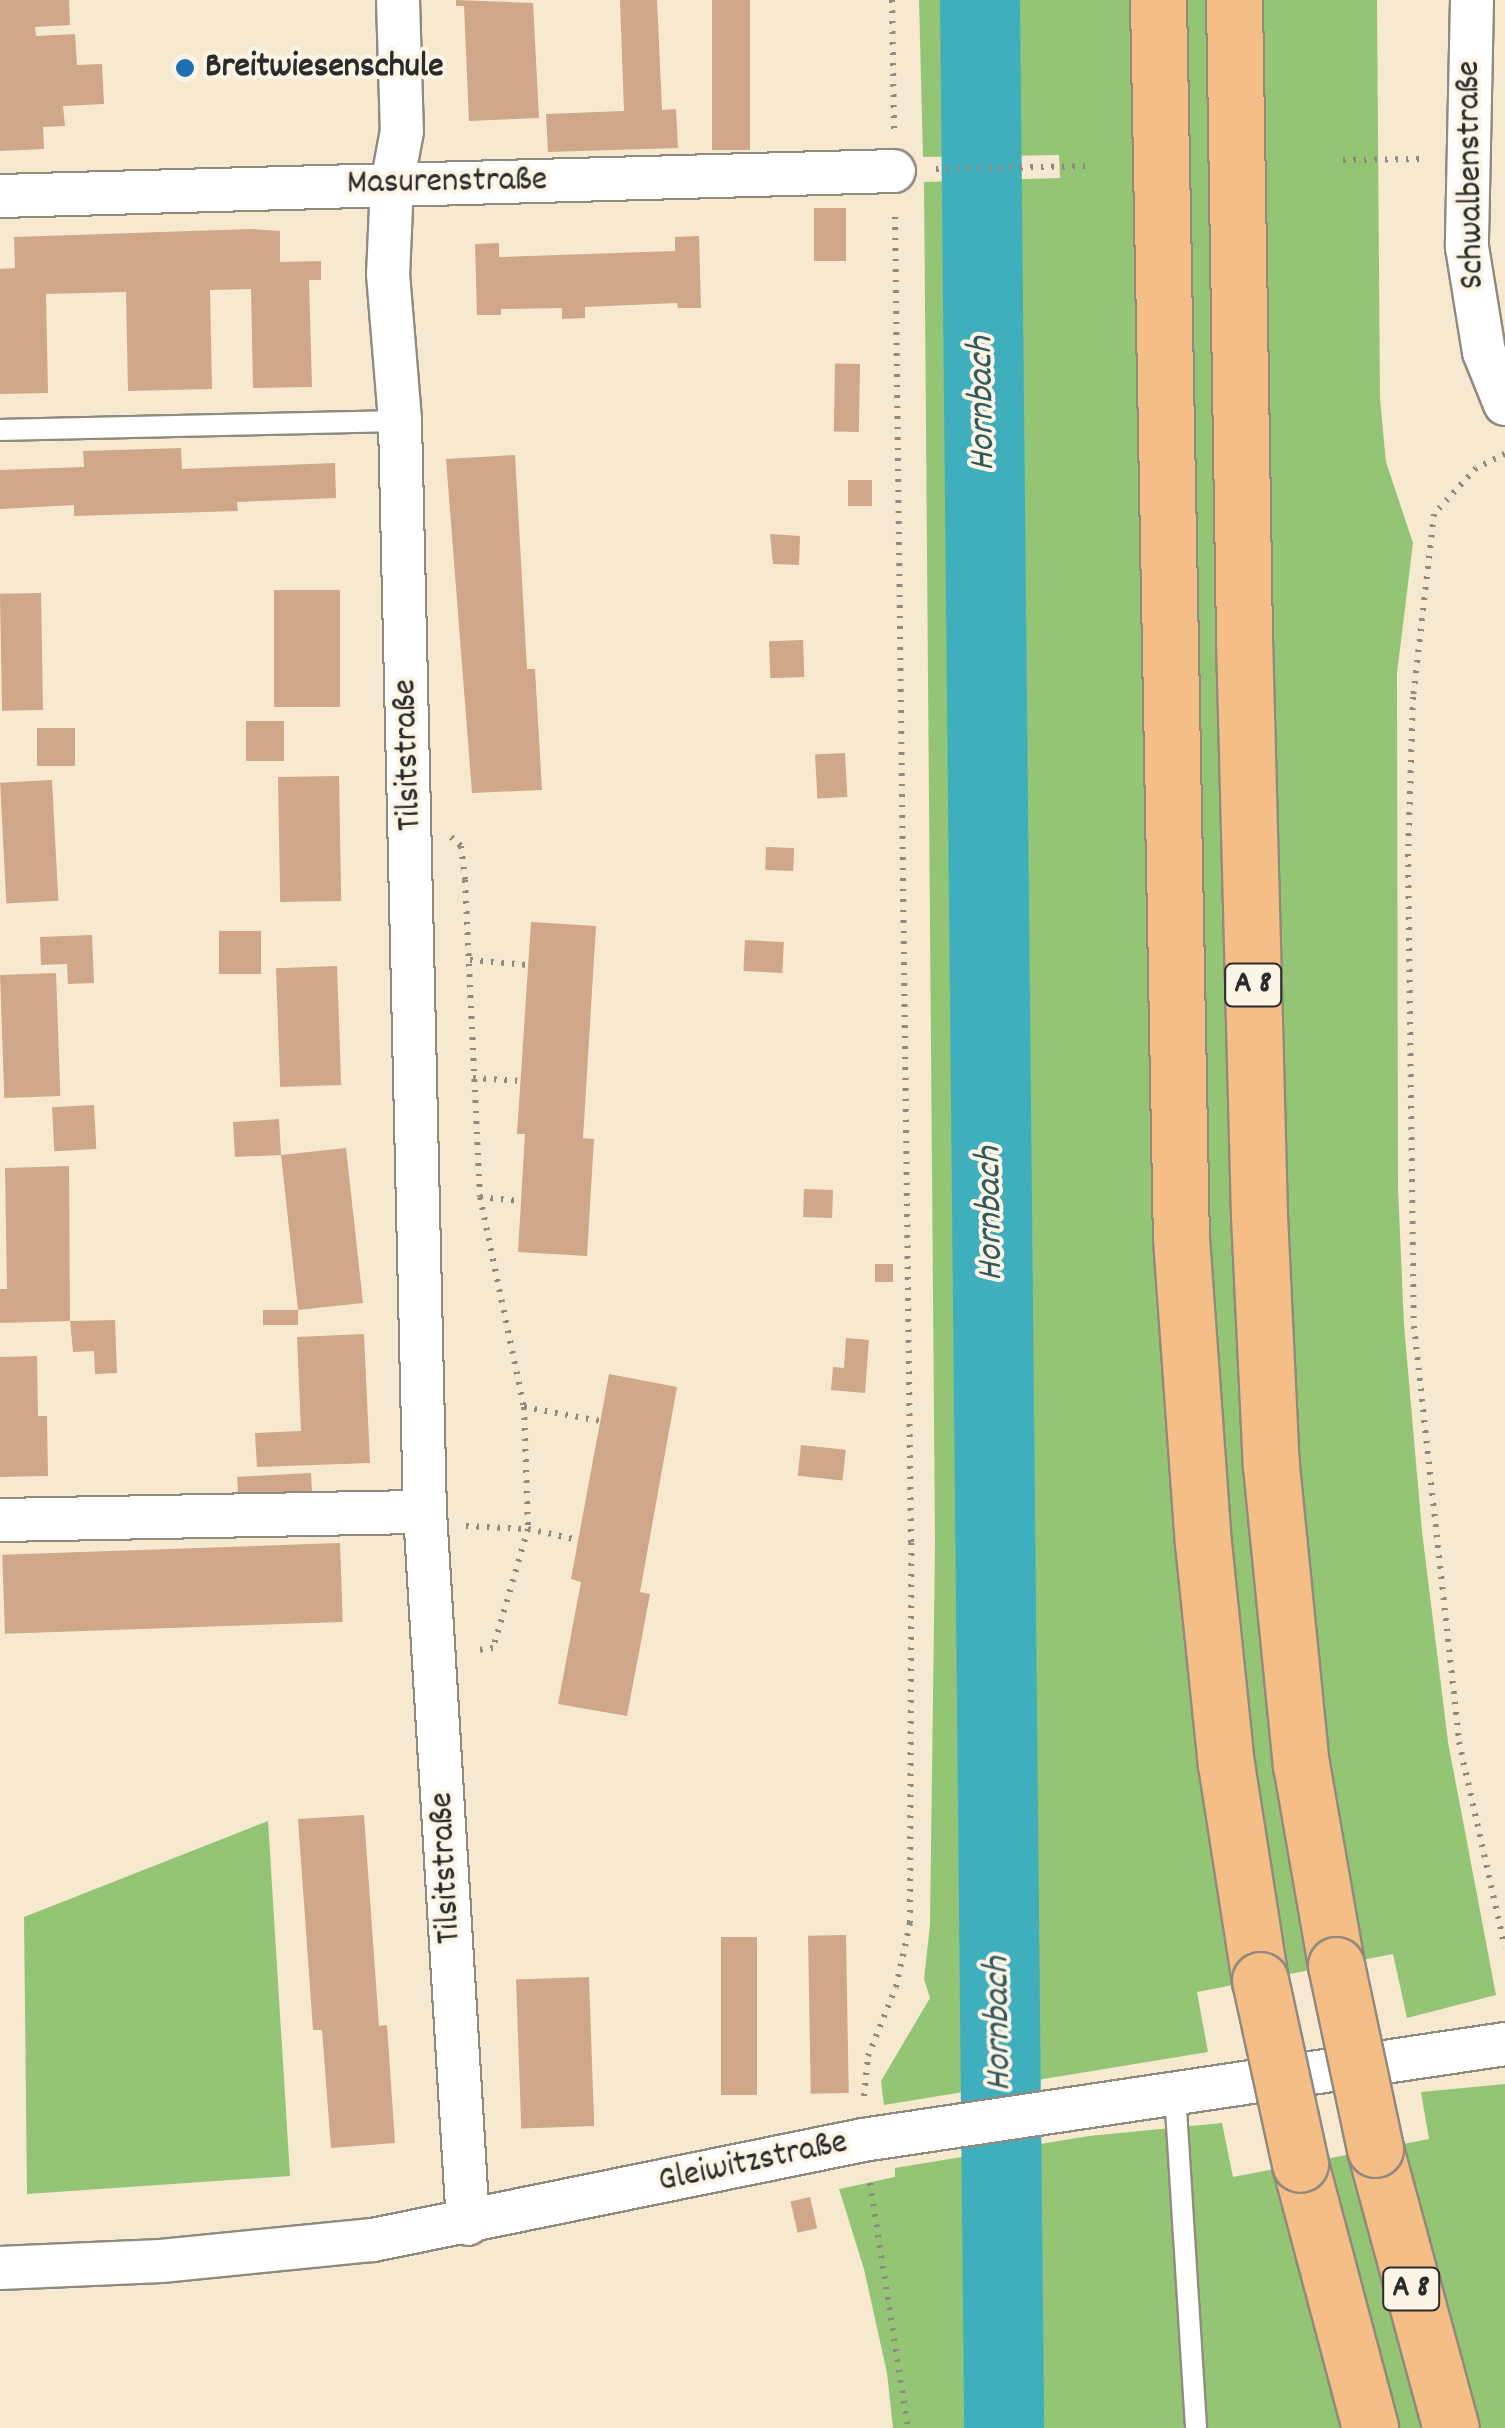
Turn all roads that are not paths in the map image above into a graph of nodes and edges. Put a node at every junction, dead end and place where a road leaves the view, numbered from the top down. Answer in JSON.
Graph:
{"nodes":[{"id":1,"x":398,"y":0,"type":"edge"},
{"id":2,"x":1158,"y":0,"type":"edge"},
{"id":3,"x":1234,"y":0,"type":"edge"},
{"id":4,"x":1472,"y":0,"type":"edge"},
{"id":5,"x":913,"y":170,"type":"road end"},
{"id":6,"x":392,"y":184,"type":"junction"},
{"id":7,"x":0,"y":196,"type":"edge"},
{"id":8,"x":1505,"y":404,"type":"edge"},
{"id":9,"x":400,"y":421,"type":"junction"},
{"id":10,"x":0,"y":430,"type":"edge"},
{"id":11,"x":425,"y":1512,"type":"junction"},
{"id":12,"x":0,"y":1520,"type":"edge"},
{"id":13,"x":1505,"y":2044,"type":"edge"},
{"id":14,"x":1176,"y":2093,"type":"junction"},
{"id":15,"x":468,"y":2224,"type":"junction"},
{"id":16,"x":0,"y":2268,"type":"edge"},
{"id":17,"x":1196,"y":2428,"type":"edge"},
{"id":18,"x":1370,"y":2428,"type":"edge"},
{"id":19,"x":1450,"y":2428,"type":"edge"}],
"edges":[{"from":1,"to":6,"type":"street","name":"Tilsitstraße"},
{"from":2,"to":18,"type":"highway","number":"A 8","bridge":true},
{"from":3,"to":19,"type":"highway","number":"A 8","bridge":true},
{"from":4,"to":8,"type":"street","name":"Schwalbenstraße"},
{"from":5,"to":6,"type":"street","name":"Masurenstraße"},
{"from":6,"to":7,"type":"street","name":"Masurenstraße"},
{"from":6,"to":9,"type":"street","name":"Tilsitstraße"},
{"from":9,"to":10,"type":"lane"},
{"from":9,"to":11,"type":"street","name":"Tilsitstraße"},
{"from":11,"to":12,"type":"street"},
{"from":11,"to":15,"type":"street","name":"Tilsitstraße"},
{"from":13,"to":14,"type":"street","name":"Gleiwitzstraße"},
{"from":14,"to":15,"type":"street","name":"Gleiwitzstraße"},
{"from":14,"to":17,"type":"lane"},
{"from":15,"to":16,"type":"street","name":"Gleiwitzstraße"}]}
